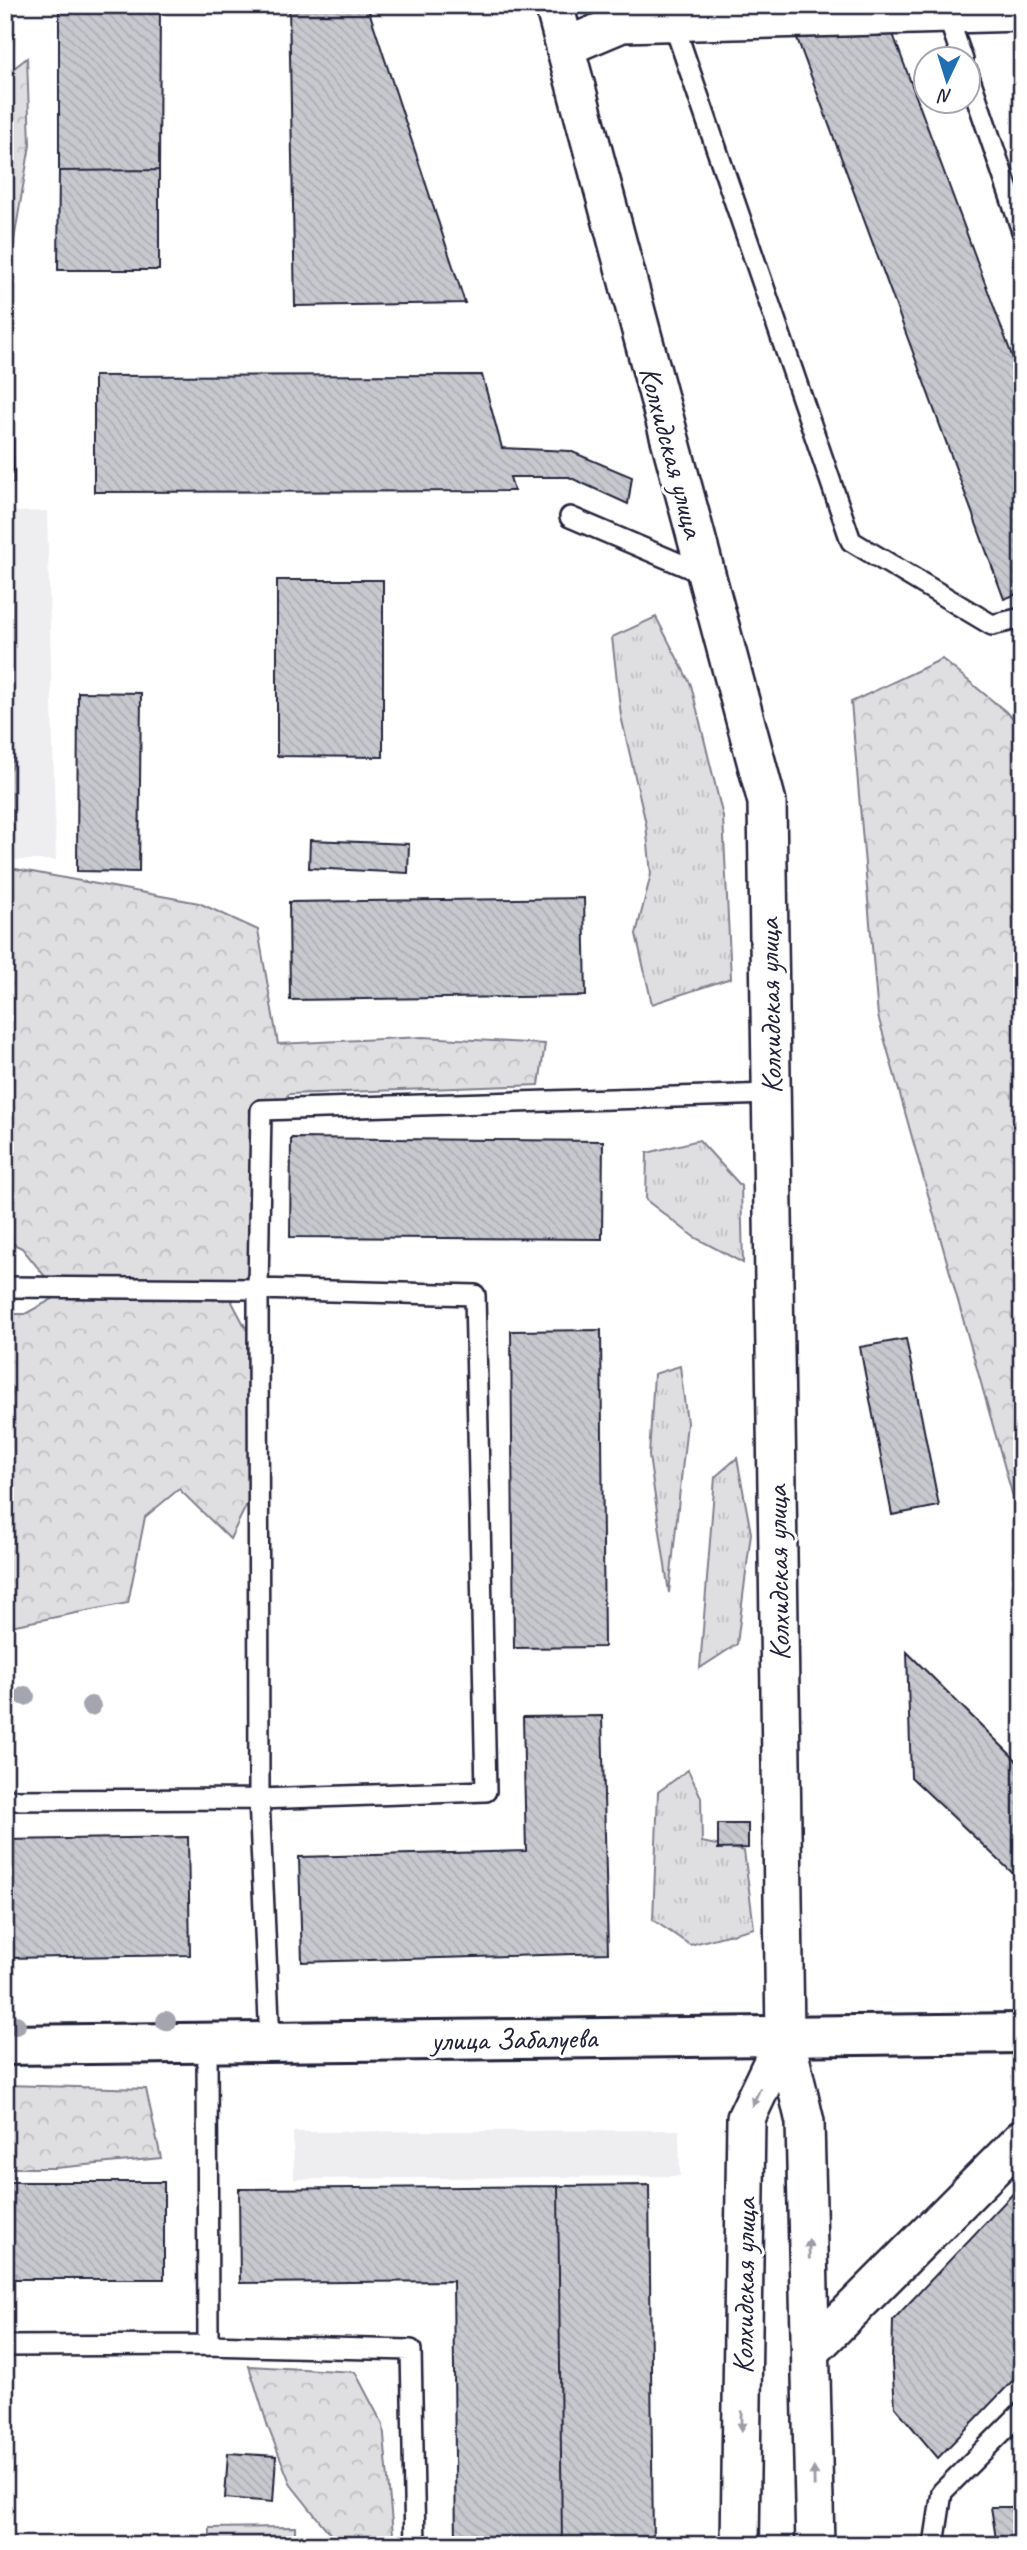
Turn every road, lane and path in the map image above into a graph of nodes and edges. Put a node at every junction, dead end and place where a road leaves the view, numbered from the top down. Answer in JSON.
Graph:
{"nodes":[{"id":1,"x":554,"y":5,"type":"edge"},
{"id":2,"x":1022,"y":12,"type":"edge"},
{"id":3,"x":947,"y":14,"type":"junction"},
{"id":4,"x":673,"y":22,"type":"junction"},
{"id":5,"x":958,"y":46,"type":"edge"},
{"id":6,"x":565,"y":47,"type":"junction"},
{"id":7,"x":982,"y":114,"type":"edge"},
{"id":8,"x":1022,"y":231,"type":"edge"},
{"id":9,"x":570,"y":517,"type":"dead end"},
{"id":10,"x":705,"y":574,"type":"junction"},
{"id":11,"x":1022,"y":618,"type":"edge"},
{"id":12,"x":771,"y":1094,"type":"junction"},
{"id":13,"x":5,"y":1287,"type":"edge"},
{"id":14,"x":258,"y":1289,"type":"junction"},
{"id":15,"x":259,"y":1799,"type":"junction"},
{"id":16,"x":5,"y":1800,"type":"edge"},
{"id":17,"x":1022,"y":2033,"type":"edge"},
{"id":18,"x":785,"y":2036,"type":"junction"},
{"id":19,"x":270,"y":2042,"type":"junction"},
{"id":20,"x":207,"y":2043,"type":"junction"},
{"id":21,"x":5,"y":2045,"type":"edge"},
{"id":22,"x":1022,"y":2139,"type":"edge"},
{"id":23,"x":208,"y":2345,"type":"junction"},
{"id":24,"x":5,"y":2346,"type":"edge"},
{"id":25,"x":812,"y":2350,"type":"junction"},
{"id":26,"x":1022,"y":2412,"type":"edge"},
{"id":27,"x":415,"y":2545,"type":"edge"},
{"id":28,"x":740,"y":2545,"type":"edge"},
{"id":29,"x":815,"y":2545,"type":"edge"},
{"id":30,"x":934,"y":2545,"type":"edge"}],
"edges":[{"from":1,"to":6,"type":"street","name":"Колхидская улица"},
{"from":2,"to":3,"type":"street"},
{"from":3,"to":4,"type":"street"},
{"from":3,"to":5,"type":"lane"},
{"from":4,"to":6,"type":"street"},
{"from":4,"to":11,"type":"lane"},
{"from":6,"to":10,"type":"street","name":"Колхидская улица"},
{"from":7,"to":8,"type":"lane"},
{"from":9,"to":10,"type":"lane"},
{"from":10,"to":12,"type":"street","name":"Колхидская улица"},
{"from":12,"to":14,"type":"lane"},
{"from":12,"to":18,"type":"street","name":"Колхидская улица"},
{"from":13,"to":14,"type":"lane"},
{"from":14,"to":15,"type":"lane"},
{"from":14,"to":15,"type":"lane"},
{"from":15,"to":16,"type":"lane"},
{"from":15,"to":19,"type":"lane"},
{"from":17,"to":18,"type":"street","name":"улица Забалуева"},
{"from":18,"to":19,"type":"street","name":"улица Забалуева"},
{"from":25,"to":18,"type":"street","name":"Колхидская улица","one_way":true},
{"from":18,"to":28,"type":"street","name":"Колхидская улица","one_way":true},
{"from":19,"to":20,"type":"street","name":"улица Забалуева"},
{"from":20,"to":21,"type":"street","name":"улица Забалуева"},
{"from":20,"to":23,"type":"lane"},
{"from":22,"to":25,"type":"street"},
{"from":23,"to":24,"type":"lane"},
{"from":23,"to":27,"type":"lane"},
{"from":29,"to":25,"type":"street","name":"Колхидская улица","one_way":true},
{"from":26,"to":30,"type":"lane"}]}
